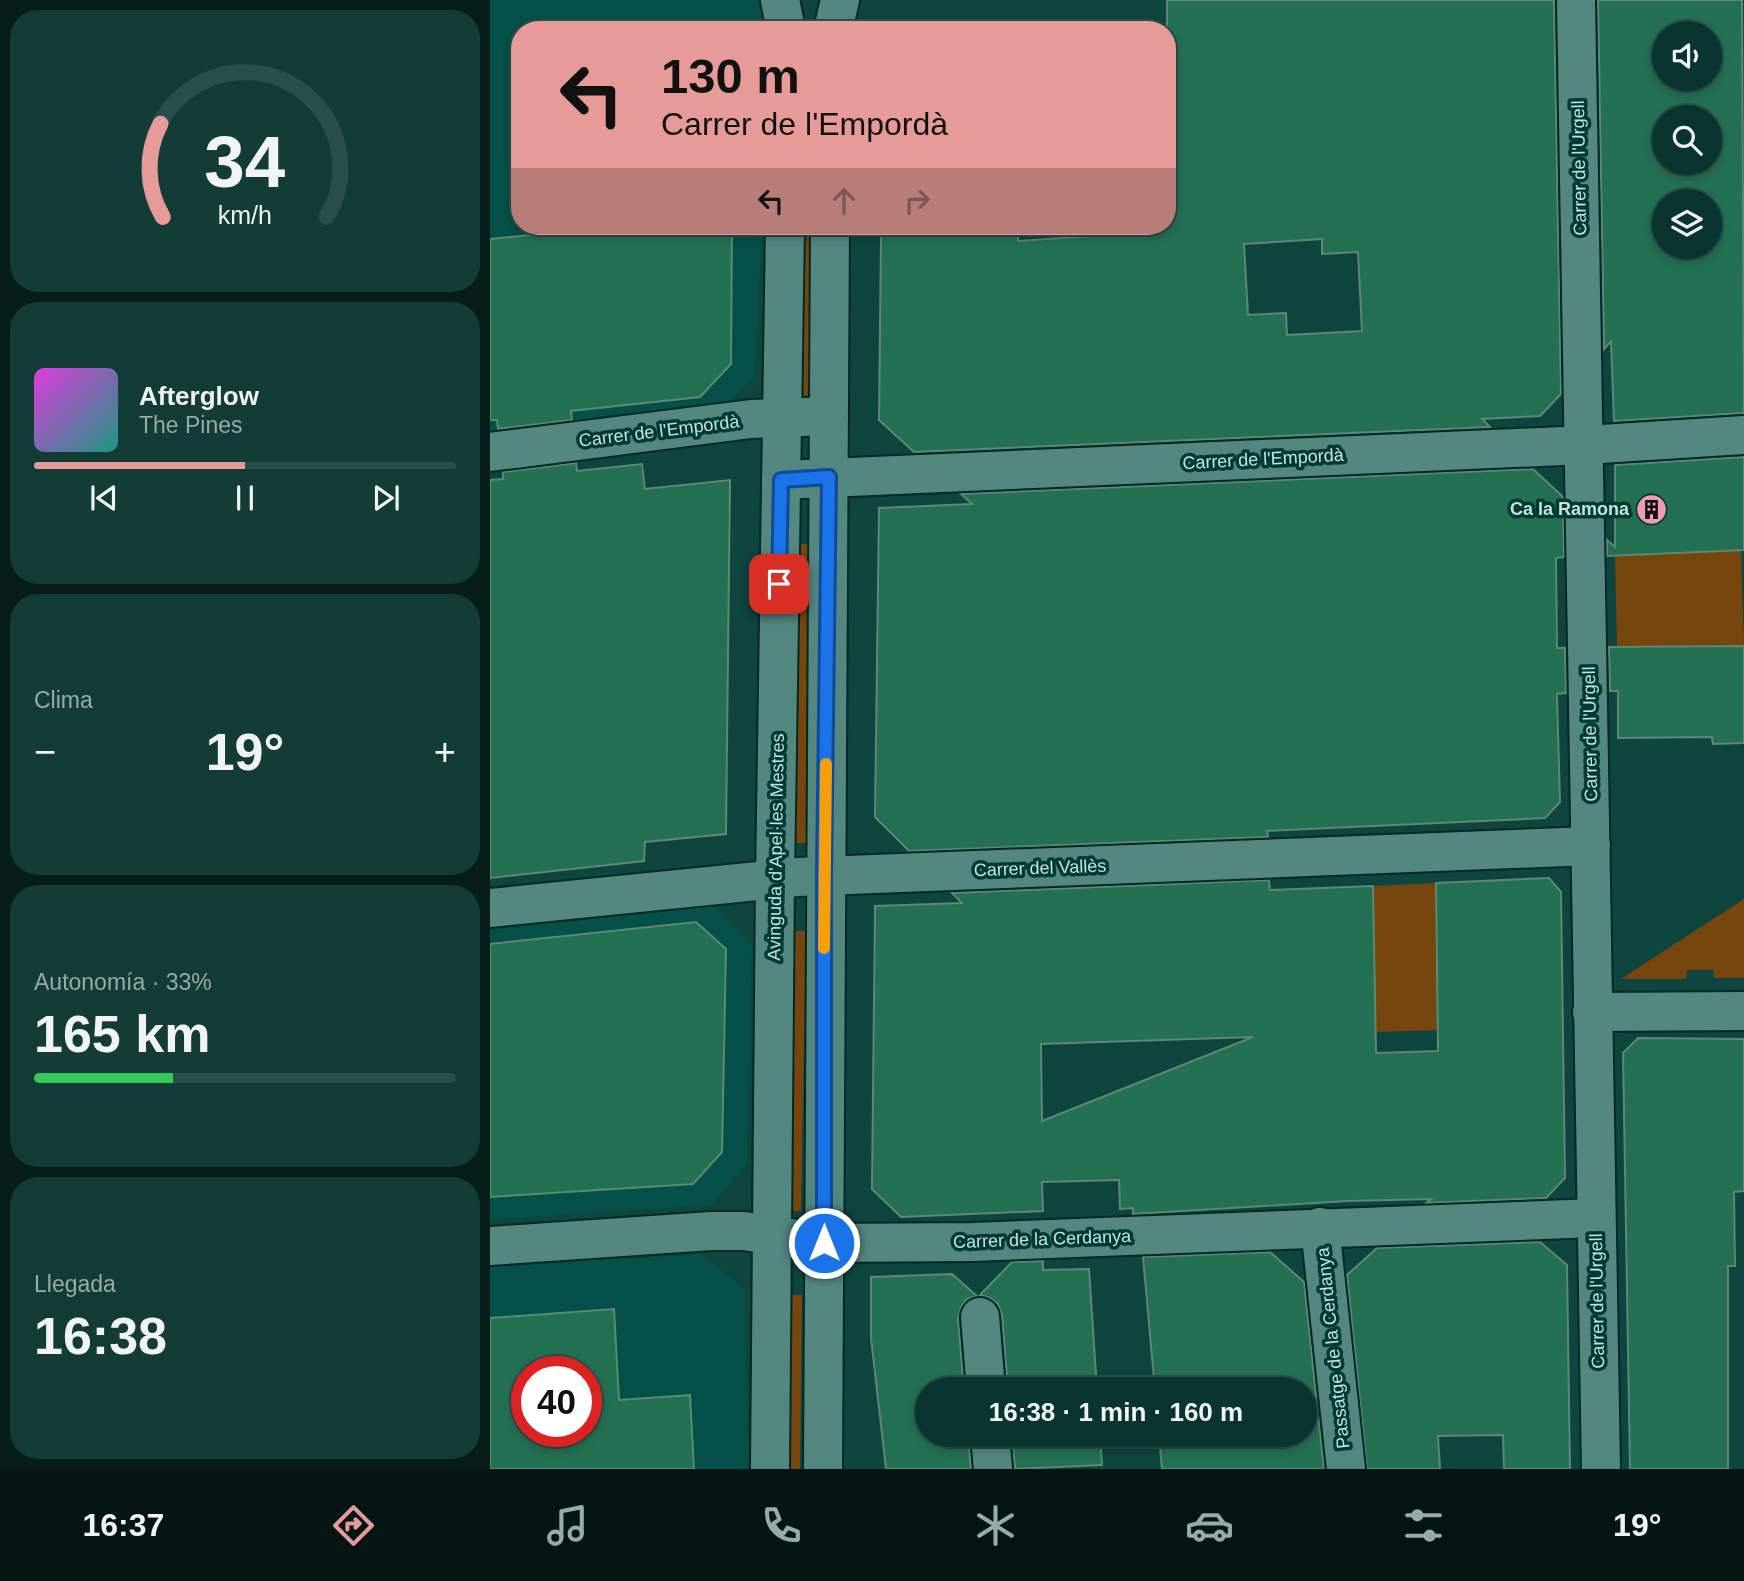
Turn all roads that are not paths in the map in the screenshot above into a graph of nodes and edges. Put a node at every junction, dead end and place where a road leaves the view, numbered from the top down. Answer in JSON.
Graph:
{"nodes":[{"id":1,"x":780,"y":0,"type":"edge"},
{"id":2,"x":840,"y":0,"type":"edge"},
{"id":3,"x":1576,"y":0,"type":"edge"},
{"id":4,"x":784,"y":21,"type":"edge"},
{"id":5,"x":835,"y":21,"type":"edge"},
{"id":6,"x":785,"y":235,"type":"edge"},
{"id":7,"x":831,"y":235,"type":"edge"},
{"id":8,"x":829,"y":416,"type":"junction"},
{"id":9,"x":781,"y":417,"type":"junction"},
{"id":10,"x":1744,"y":435,"type":"edge"},
{"id":11,"x":1585,"y":445,"type":"junction"},
{"id":12,"x":490,"y":452,"type":"edge"},
{"id":13,"x":829,"y":477,"type":"junction"},
{"id":14,"x":781,"y":480,"type":"junction"},
{"id":15,"x":1591,"y":846,"type":"junction"},
{"id":16,"x":824,"y":876,"type":"junction"},
{"id":17,"x":775,"y":878,"type":"junction"},
{"id":18,"x":490,"y":908,"type":"edge"},
{"id":19,"x":1744,"y":1011,"type":"edge"},
{"id":20,"x":1592,"y":1012,"type":"junction"},
{"id":21,"x":1595,"y":1218,"type":"junction"},
{"id":22,"x":1320,"y":1227,"type":"junction"},
{"id":23,"x":773,"y":1234,"type":"junction"},
{"id":24,"x":824,"y":1243,"type":"junction"},
{"id":25,"x":490,"y":1246,"type":"edge"},
{"id":26,"x":980,"y":1317,"type":"dead end"},
{"id":27,"x":985,"y":1377,"type":"edge"},
{"id":28,"x":991,"y":1447,"type":"edge"},
{"id":29,"x":770,"y":1469,"type":"edge"},
{"id":30,"x":823,"y":1469,"type":"edge"},
{"id":31,"x":993,"y":1469,"type":"edge"},
{"id":32,"x":1346,"y":1469,"type":"edge"},
{"id":33,"x":1601,"y":1469,"type":"edge"}],
"edges":[{"from":1,"to":4,"type":"street"},
{"from":2,"to":5,"type":"street"},
{"from":3,"to":11,"type":"street","name":"Carrer de l'Urgell"},
{"from":6,"to":9,"type":"street","name":"Avinguda d'Apel·les Mestres"},
{"from":7,"to":8,"type":"street"},
{"from":8,"to":9,"type":"street","name":"Carrer de l'Empordà"},
{"from":8,"to":13,"type":"street"},
{"from":9,"to":12,"type":"street","name":"Carrer de l'Empordà"},
{"from":9,"to":14,"type":"street","name":"Avinguda d'Apel·les Mestres"},
{"from":10,"to":11,"type":"street","name":"Carrer de l'Empordà"},
{"from":11,"to":13,"type":"street","name":"Carrer de l'Empordà"},
{"from":11,"to":15,"type":"street","name":"Carrer de l'Urgell"},
{"from":13,"to":14,"type":"street","name":"Carrer de l'Empordà"},
{"from":13,"to":16,"type":"street"},
{"from":14,"to":17,"type":"street","name":"Avinguda d'Apel·les Mestres"},
{"from":15,"to":16,"type":"street","name":"Carrer del Vallès"},
{"from":15,"to":20,"type":"street","name":"Carrer de l'Urgell"},
{"from":16,"to":17,"type":"street","name":"Carrer del Vallès"},
{"from":16,"to":24,"type":"street"},
{"from":17,"to":18,"type":"street","name":"Carrer del Vallès"},
{"from":17,"to":23,"type":"street","name":"Avinguda d'Apel·les Mestres"},
{"from":19,"to":20,"type":"street"},
{"from":20,"to":21,"type":"street","name":"Carrer de l'Urgell"},
{"from":21,"to":22,"type":"street","name":"Carrer de la Cerdanya"},
{"from":21,"to":33,"type":"street","name":"Carrer de l'Urgell"},
{"from":22,"to":24,"type":"street","name":"Carrer de la Cerdanya"},
{"from":22,"to":32,"type":"street","name":"Passatge de la Cerdanya"},
{"from":23,"to":24,"type":"street","name":"Carrer de la Cerdanya"},
{"from":23,"to":25,"type":"street","name":"Carrer de la Cerdanya"},
{"from":23,"to":29,"type":"street","name":"Avinguda d'Apel·les Mestres"},
{"from":24,"to":30,"type":"street"},
{"from":26,"to":27,"type":"street"},
{"from":28,"to":31,"type":"street"}]}
